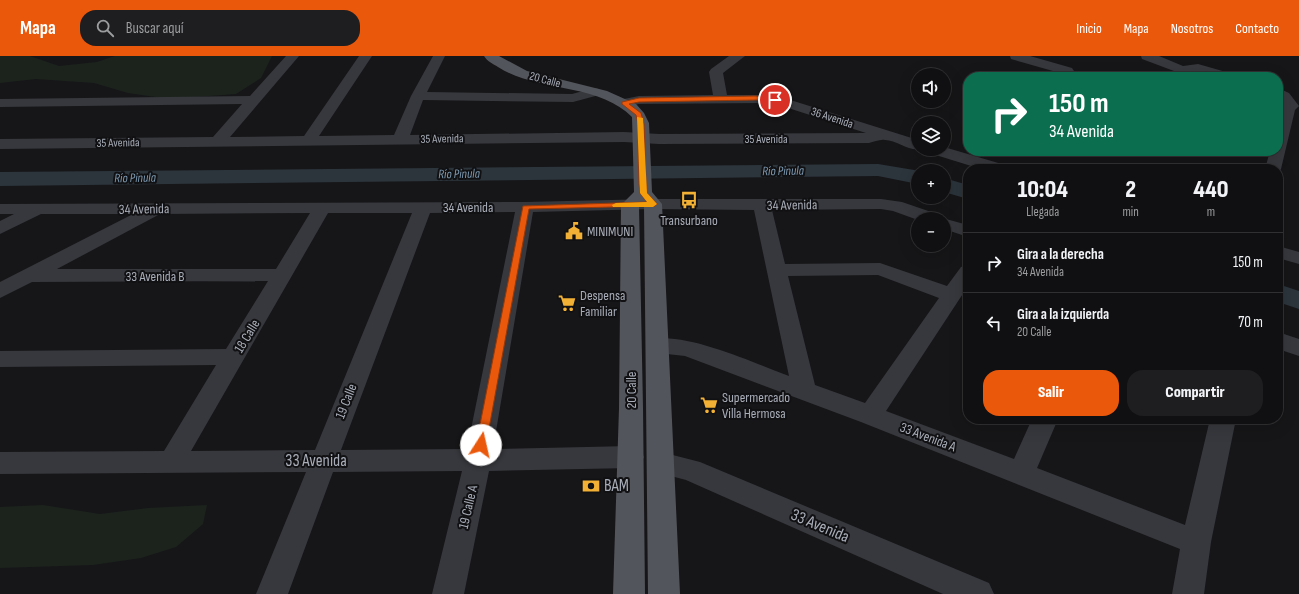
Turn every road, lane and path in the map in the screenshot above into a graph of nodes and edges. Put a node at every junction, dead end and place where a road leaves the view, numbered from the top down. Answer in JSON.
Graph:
{"nodes":[{"id":1,"x":293,"y":56,"type":"edge"},
{"id":2,"x":366,"y":56,"type":"edge"},
{"id":3,"x":439,"y":56,"type":"edge"},
{"id":4,"x":490,"y":56,"type":"edge"},
{"id":5,"x":739,"y":56,"type":"edge"},
{"id":6,"x":1016,"y":56,"type":"edge"},
{"id":7,"x":1146,"y":56,"type":"edge"},
{"id":8,"x":1067,"y":72,"type":"dead end"},
{"id":9,"x":1211,"y":72,"type":"edge"},
{"id":10,"x":594,"y":92,"type":"junction"},
{"id":11,"x":1283,"y":95,"type":"edge"},
{"id":12,"x":418,"y":96,"type":"junction"},
{"id":13,"x":254,"y":100,"type":"junction"},
{"id":14,"x":0,"y":103,"type":"edge"},
{"id":15,"x":624,"y":103,"type":"junction"},
{"id":16,"x":730,"y":103,"type":"junction"},
{"id":17,"x":1295,"y":107,"type":"edge"},
{"id":18,"x":1283,"y":129,"type":"edge"},
{"id":19,"x":884,"y":135,"type":"junction"},
{"id":20,"x":642,"y":138,"type":"junction"},
{"id":21,"x":400,"y":140,"type":"junction"},
{"id":22,"x":308,"y":141,"type":"junction"},
{"id":23,"x":217,"y":142,"type":"junction"},
{"id":24,"x":911,"y":143,"type":"edge"},
{"id":25,"x":0,"y":144,"type":"edge"},
{"id":26,"x":951,"y":152,"type":"edge"},
{"id":27,"x":963,"y":154,"type":"edge"},
{"id":28,"x":968,"y":156,"type":"edge"},
{"id":29,"x":988,"y":164,"type":"edge"},
{"id":30,"x":642,"y":196,"type":"junction"},
{"id":31,"x":762,"y":205,"type":"junction"},
{"id":32,"x":525,"y":207,"type":"junction"},
{"id":33,"x":322,"y":208,"type":"junction"},
{"id":34,"x":422,"y":208,"type":"junction"},
{"id":35,"x":0,"y":209,"type":"edge"},
{"id":36,"x":40,"y":209,"type":"junction"},
{"id":37,"x":157,"y":209,"type":"junction"},
{"id":38,"x":913,"y":212,"type":"edge"},
{"id":39,"x":951,"y":225,"type":"edge"},
{"id":40,"x":0,"y":228,"type":"edge"},
{"id":41,"x":963,"y":229,"type":"edge"},
{"id":42,"x":1283,"y":253,"type":"edge"},
{"id":43,"x":1299,"y":258,"type":"edge"},
{"id":44,"x":776,"y":270,"type":"junction"},
{"id":45,"x":283,"y":275,"type":"junction"},
{"id":46,"x":28,"y":276,"type":"junction"},
{"id":47,"x":963,"y":278,"type":"edge"},
{"id":48,"x":0,"y":291,"type":"edge"},
{"id":49,"x":950,"y":295,"type":"junction"},
{"id":50,"x":1283,"y":342,"type":"edge"},
{"id":51,"x":657,"y":346,"type":"junction"},
{"id":52,"x":1299,"y":348,"type":"edge"},
{"id":53,"x":235,"y":357,"type":"junction"},
{"id":54,"x":0,"y":359,"type":"edge"},
{"id":55,"x":804,"y":391,"type":"junction"},
{"id":56,"x":631,"y":408,"type":"junction"},
{"id":57,"x":870,"y":415,"type":"junction"},
{"id":58,"x":1043,"y":424,"type":"edge"},
{"id":59,"x":1222,"y":424,"type":"edge"},
{"id":60,"x":631,"y":457,"type":"junction"},
{"id":61,"x":325,"y":460,"type":"junction"},
{"id":62,"x":478,"y":460,"type":"junction"},
{"id":63,"x":171,"y":462,"type":"junction"},
{"id":64,"x":0,"y":463,"type":"edge"},
{"id":65,"x":661,"y":463,"type":"junction"},
{"id":66,"x":1021,"y":473,"type":"junction"},
{"id":67,"x":1196,"y":542,"type":"junction"},
{"id":68,"x":272,"y":594,"type":"edge"},
{"id":69,"x":448,"y":594,"type":"edge"},
{"id":70,"x":629,"y":594,"type":"edge"},
{"id":71,"x":664,"y":594,"type":"edge"},
{"id":72,"x":978,"y":594,"type":"edge"},
{"id":73,"x":1188,"y":594,"type":"edge"}],
"edges":[{"from":1,"to":13,"type":"street"},
{"from":2,"to":22,"type":"street"},
{"from":3,"to":12,"type":"street"},
{"from":4,"to":10,"type":"main road","name":"20 Calle"},
{"from":5,"to":16,"type":"street"},
{"from":6,"to":8,"type":"street"},
{"from":7,"to":9,"type":"street"},
{"from":10,"to":12,"type":"street"},
{"from":10,"to":15,"type":"main road","name":"20 Calle"},
{"from":11,"to":17,"type":"street"},
{"from":12,"to":21,"type":"street"},
{"from":13,"to":14,"type":"street"},
{"from":13,"to":23,"type":"street"},
{"from":15,"to":16,"type":"street","name":"36 Avenida"},
{"from":15,"to":20,"type":"main road","name":"20 Calle"},
{"from":16,"to":19,"type":"street","name":"36 Avenida"},
{"from":17,"to":18,"type":"street"},
{"from":19,"to":20,"type":"street","name":"35 Avenida"},
{"from":19,"to":24,"type":"street","name":"36 Avenida"},
{"from":20,"to":21,"type":"street","name":"35 Avenida"},
{"from":20,"to":30,"type":"main road","name":"20 Calle"},
{"from":21,"to":22,"type":"street","name":"35 Avenida"},
{"from":22,"to":23,"type":"street","name":"35 Avenida"},
{"from":23,"to":25,"type":"street","name":"35 Avenida"},
{"from":26,"to":27,"type":"street"},
{"from":28,"to":29,"type":"street"},
{"from":30,"to":31,"type":"street","name":"34 Avenida"},
{"from":30,"to":32,"type":"street","name":"34 Avenida"},
{"from":30,"to":51,"type":"main road","name":"20 Calle"},
{"from":30,"to":56,"type":"main road","name":"20 Calle"},
{"from":31,"to":38,"type":"street","name":"34 Avenida"},
{"from":31,"to":44,"type":"street"},
{"from":32,"to":34,"type":"street","name":"34 Avenida"},
{"from":32,"to":62,"type":"street","name":"19 Calle A"},
{"from":33,"to":34,"type":"street","name":"34 Avenida"},
{"from":33,"to":37,"type":"street","name":"34 Avenida"},
{"from":33,"to":45,"type":"street","name":"18 Calle"},
{"from":34,"to":61,"type":"street","name":"19 Calle"},
{"from":35,"to":36,"type":"street","name":"34 Avenida"},
{"from":36,"to":37,"type":"street","name":"34 Avenida"},
{"from":36,"to":40,"type":"street"},
{"from":37,"to":46,"type":"street"},
{"from":39,"to":41,"type":"street"},
{"from":42,"to":43,"type":"street"},
{"from":44,"to":49,"type":"street"},
{"from":44,"to":55,"type":"street"},
{"from":45,"to":46,"type":"street","name":"33 Avenida B"},
{"from":45,"to":53,"type":"street","name":"18 Calle"},
{"from":46,"to":48,"type":"street"},
{"from":47,"to":49,"type":"street"},
{"from":49,"to":57,"type":"street"},
{"from":50,"to":52,"type":"street"},
{"from":51,"to":55,"type":"street","name":"33 Avenida A"},
{"from":51,"to":65,"type":"main road","name":"20 Calle"},
{"from":53,"to":54,"type":"street"},
{"from":53,"to":63,"type":"street","name":"18 Calle"},
{"from":55,"to":57,"type":"street","name":"33 Avenida A"},
{"from":56,"to":60,"type":"main road","name":"20 Calle"},
{"from":56,"to":65,"type":"main road"},
{"from":57,"to":66,"type":"street","name":"33 Avenida A"},
{"from":58,"to":66,"type":"street"},
{"from":59,"to":67,"type":"street"},
{"from":60,"to":62,"type":"street","name":"33 Avenida"},
{"from":60,"to":70,"type":"main road","name":"20 Calle"},
{"from":61,"to":62,"type":"street","name":"33 Avenida"},
{"from":61,"to":63,"type":"street","name":"33 Avenida"},
{"from":61,"to":68,"type":"street","name":"19 Calle"},
{"from":62,"to":69,"type":"street","name":"19 Calle A"},
{"from":63,"to":64,"type":"street","name":"33 Avenida"},
{"from":65,"to":71,"type":"main road","name":"20 Calle"},
{"from":65,"to":72,"type":"street","name":"33 Avenida"},
{"from":66,"to":67,"type":"street","name":"33 Avenida A"},
{"from":67,"to":73,"type":"street"}]}
